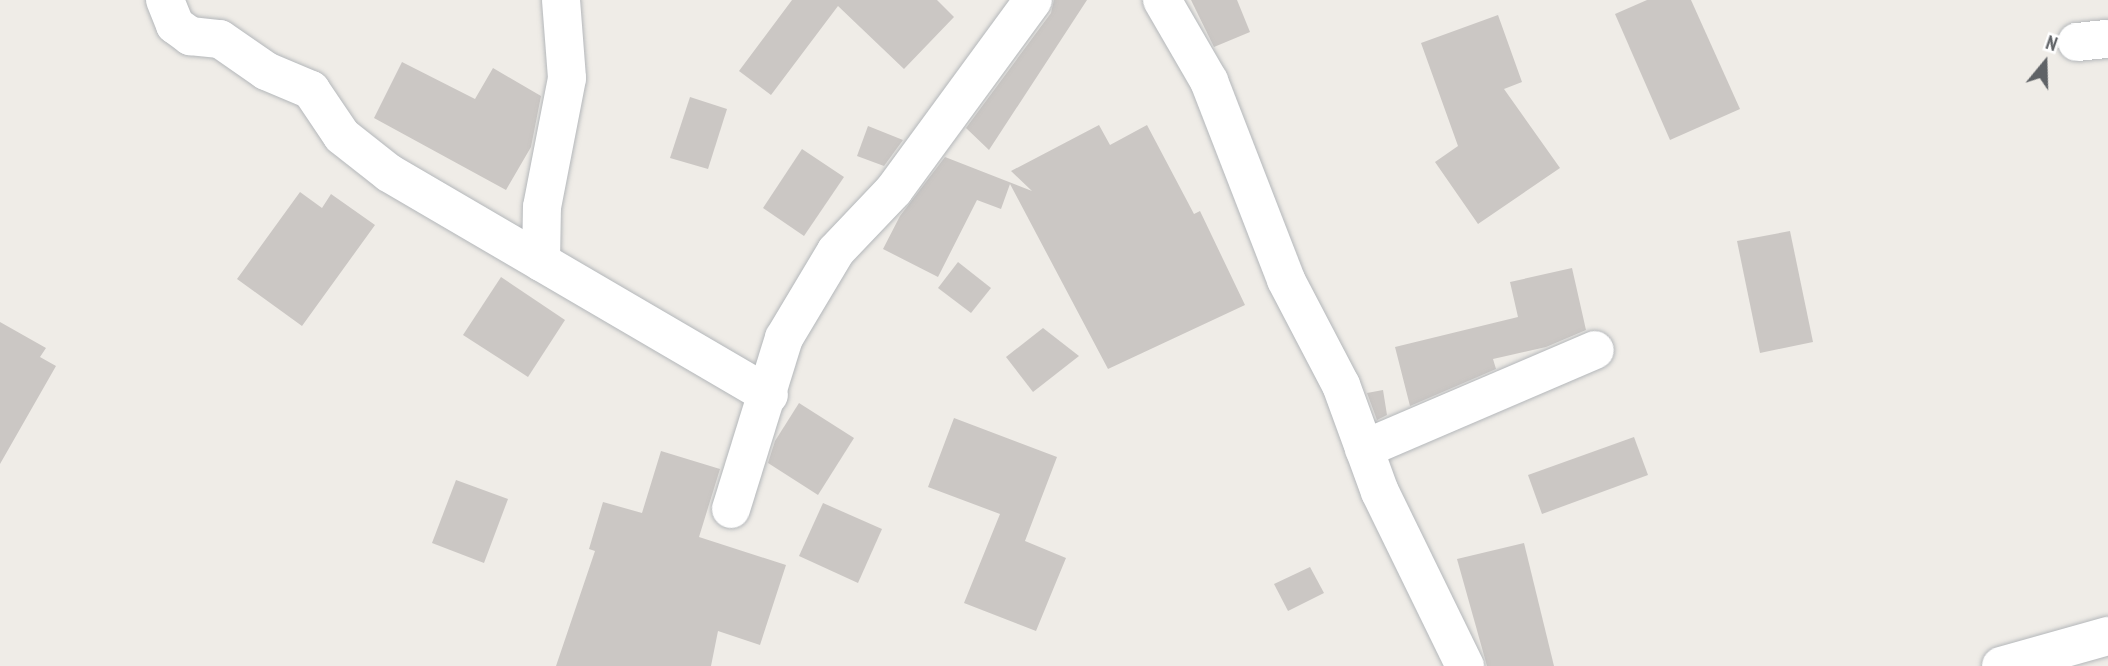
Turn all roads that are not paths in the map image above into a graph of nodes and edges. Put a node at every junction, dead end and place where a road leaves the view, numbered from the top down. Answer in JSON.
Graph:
{"nodes":[{"id":1,"x":165,"y":0,"type":"edge"},
{"id":2,"x":561,"y":0,"type":"edge"},
{"id":3,"x":1032,"y":0,"type":"edge"},
{"id":4,"x":1161,"y":0,"type":"edge"},
{"id":5,"x":541,"y":262,"type":"junction"},
{"id":6,"x":1595,"y":350,"type":"dead end"},
{"id":7,"x":769,"y":395,"type":"junction"},
{"id":8,"x":1364,"y":449,"type":"junction"},
{"id":9,"x":731,"y":509,"type":"dead end"},
{"id":10,"x":2108,"y":636,"type":"edge"},
{"id":11,"x":1465,"y":666,"type":"edge"},
{"id":12,"x":2001,"y":666,"type":"edge"}],
"edges":[{"from":1,"to":5,"type":"street"},
{"from":2,"to":5,"type":"street"},
{"from":3,"to":7,"type":"street"},
{"from":4,"to":8,"type":"street"},
{"from":5,"to":7,"type":"street"},
{"from":6,"to":8,"type":"street"},
{"from":7,"to":9,"type":"street"},
{"from":8,"to":11,"type":"street"},
{"from":10,"to":12,"type":"street"}]}
